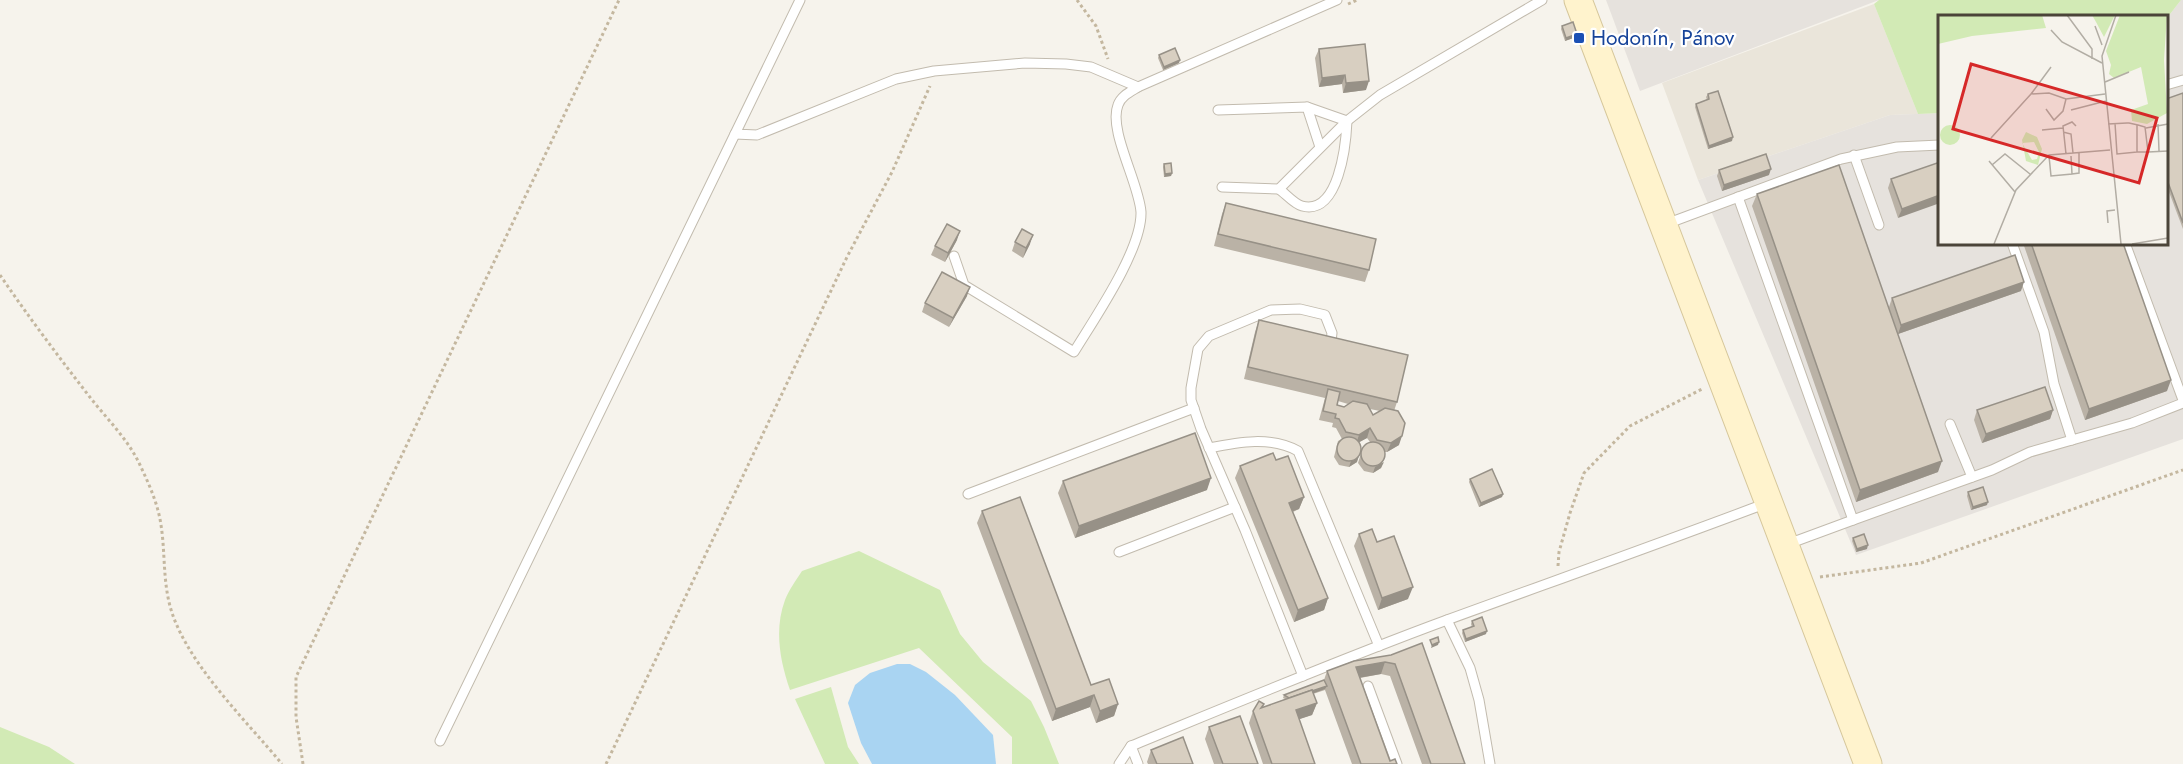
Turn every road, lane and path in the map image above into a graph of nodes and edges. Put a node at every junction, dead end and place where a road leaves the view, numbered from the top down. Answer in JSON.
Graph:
{"nodes":[{"id":1,"x":619,"y":0,"type":"edge"},
{"id":2,"x":800,"y":0,"type":"edge"},
{"id":3,"x":1077,"y":0,"type":"edge"},
{"id":4,"x":1337,"y":0,"type":"edge"},
{"id":5,"x":1357,"y":0,"type":"edge"},
{"id":6,"x":1542,"y":0,"type":"edge"},
{"id":7,"x":1578,"y":0,"type":"edge"},
{"id":8,"x":1347,"y":5,"type":"dead end"},
{"id":9,"x":937,"y":71,"type":"junction"},
{"id":10,"x":1112,"y":75,"type":"junction"},
{"id":11,"x":2183,"y":80,"type":"edge"},
{"id":12,"x":2168,"y":84,"type":"edge"},
{"id":13,"x":1138,"y":87,"type":"junction"},
{"id":14,"x":1306,"y":107,"type":"junction"},
{"id":15,"x":1218,"y":110,"type":"dead end"},
{"id":16,"x":1347,"y":121,"type":"junction"},
{"id":17,"x":735,"y":134,"type":"junction"},
{"id":18,"x":1938,"y":145,"type":"edge"},
{"id":19,"x":1320,"y":147,"type":"junction"},
{"id":20,"x":1854,"y":155,"type":"junction"},
{"id":21,"x":1222,"y":188,"type":"dead end"},
{"id":22,"x":1280,"y":189,"type":"junction"},
{"id":23,"x":1738,"y":197,"type":"junction"},
{"id":24,"x":1664,"y":225,"type":"junction"},
{"id":25,"x":1879,"y":225,"type":"dead end"},
{"id":26,"x":2013,"y":244,"type":"edge"},
{"id":27,"x":2125,"y":244,"type":"edge"},
{"id":28,"x":954,"y":256,"type":"edge"},
{"id":29,"x":0,"y":275,"type":"edge"},
{"id":30,"x":1330,"y":350,"type":"edge"},
{"id":31,"x":1722,"y":380,"type":"junction"},
{"id":32,"x":2183,"y":401,"type":"edge"},
{"id":33,"x":1194,"y":408,"type":"junction"},
{"id":34,"x":1950,"y":424,"type":"dead end"},
{"id":35,"x":2072,"y":440,"type":"junction"},
{"id":36,"x":1209,"y":448,"type":"junction"},
{"id":37,"x":2183,"y":470,"type":"edge"},
{"id":38,"x":1972,"y":477,"type":"junction"},
{"id":39,"x":968,"y":494,"type":"dead end"},
{"id":40,"x":1769,"y":503,"type":"junction"},
{"id":41,"x":1234,"y":507,"type":"junction"},
{"id":42,"x":1853,"y":520,"type":"junction"},
{"id":43,"x":1784,"y":545,"type":"junction"},
{"id":44,"x":1119,"y":552,"type":"dead end"},
{"id":45,"x":1797,"y":579,"type":"junction"},
{"id":46,"x":1556,"y":582,"type":"junction"},
{"id":47,"x":1447,"y":620,"type":"junction"},
{"id":48,"x":1379,"y":646,"type":"junction"},
{"id":49,"x":1303,"y":676,"type":"junction"},
{"id":50,"x":1368,"y":686,"type":"dead end"},
{"id":51,"x":440,"y":741,"type":"dead end"},
{"id":52,"x":1131,"y":746,"type":"junction"},
{"id":53,"x":282,"y":764,"type":"edge"},
{"id":54,"x":303,"y":764,"type":"edge"},
{"id":55,"x":606,"y":764,"type":"edge"},
{"id":56,"x":1119,"y":764,"type":"edge"},
{"id":57,"x":1138,"y":764,"type":"edge"},
{"id":58,"x":1397,"y":764,"type":"edge"},
{"id":59,"x":1490,"y":764,"type":"edge"},
{"id":60,"x":1868,"y":764,"type":"edge"}],
"edges":[{"from":1,"to":54,"type":"path"},
{"from":2,"to":17,"type":"lane"},
{"from":3,"to":10,"type":"path"},
{"from":4,"to":13,"type":"lane"},
{"from":5,"to":8,"type":"path"},
{"from":6,"to":16,"type":"lane"},
{"from":7,"to":24,"type":"main road"},
{"from":9,"to":10,"type":"lane"},
{"from":9,"to":17,"type":"lane"},
{"from":9,"to":55,"type":"path"},
{"from":10,"to":13,"type":"lane"},
{"from":11,"to":12,"type":"lane"},
{"from":13,"to":28,"type":"lane"},
{"from":14,"to":15,"type":"lane"},
{"from":14,"to":16,"type":"lane"},
{"from":14,"to":19,"type":"lane"},
{"from":16,"to":19,"type":"lane"},
{"from":16,"to":22,"type":"lane"},
{"from":17,"to":51,"type":"lane"},
{"from":18,"to":20,"type":"lane"},
{"from":19,"to":22,"type":"lane"},
{"from":20,"to":23,"type":"lane"},
{"from":20,"to":25,"type":"lane"},
{"from":21,"to":22,"type":"lane"},
{"from":23,"to":24,"type":"lane"},
{"from":23,"to":42,"type":"lane"},
{"from":24,"to":31,"type":"main road"},
{"from":26,"to":35,"type":"lane"},
{"from":27,"to":32,"type":"lane"},
{"from":29,"to":53,"type":"path"},
{"from":30,"to":33,"type":"lane"},
{"from":31,"to":40,"type":"main road"},
{"from":31,"to":46,"type":"path"},
{"from":32,"to":35,"type":"lane"},
{"from":33,"to":36,"type":"lane"},
{"from":33,"to":39,"type":"lane"},
{"from":34,"to":38,"type":"lane"},
{"from":35,"to":38,"type":"lane"},
{"from":36,"to":41,"type":"lane"},
{"from":36,"to":48,"type":"lane"},
{"from":37,"to":45,"type":"path"},
{"from":38,"to":42,"type":"lane"},
{"from":40,"to":43,"type":"main road"},
{"from":40,"to":46,"type":"lane"},
{"from":41,"to":44,"type":"lane"},
{"from":41,"to":49,"type":"lane"},
{"from":42,"to":43,"type":"lane"},
{"from":43,"to":45,"type":"main road"},
{"from":45,"to":60,"type":"main road"},
{"from":46,"to":47,"type":"lane"},
{"from":47,"to":48,"type":"lane"},
{"from":47,"to":59,"type":"lane"},
{"from":48,"to":49,"type":"lane"},
{"from":49,"to":52,"type":"lane"},
{"from":50,"to":58,"type":"lane"},
{"from":52,"to":56,"type":"lane"},
{"from":52,"to":57,"type":"lane"}]}
